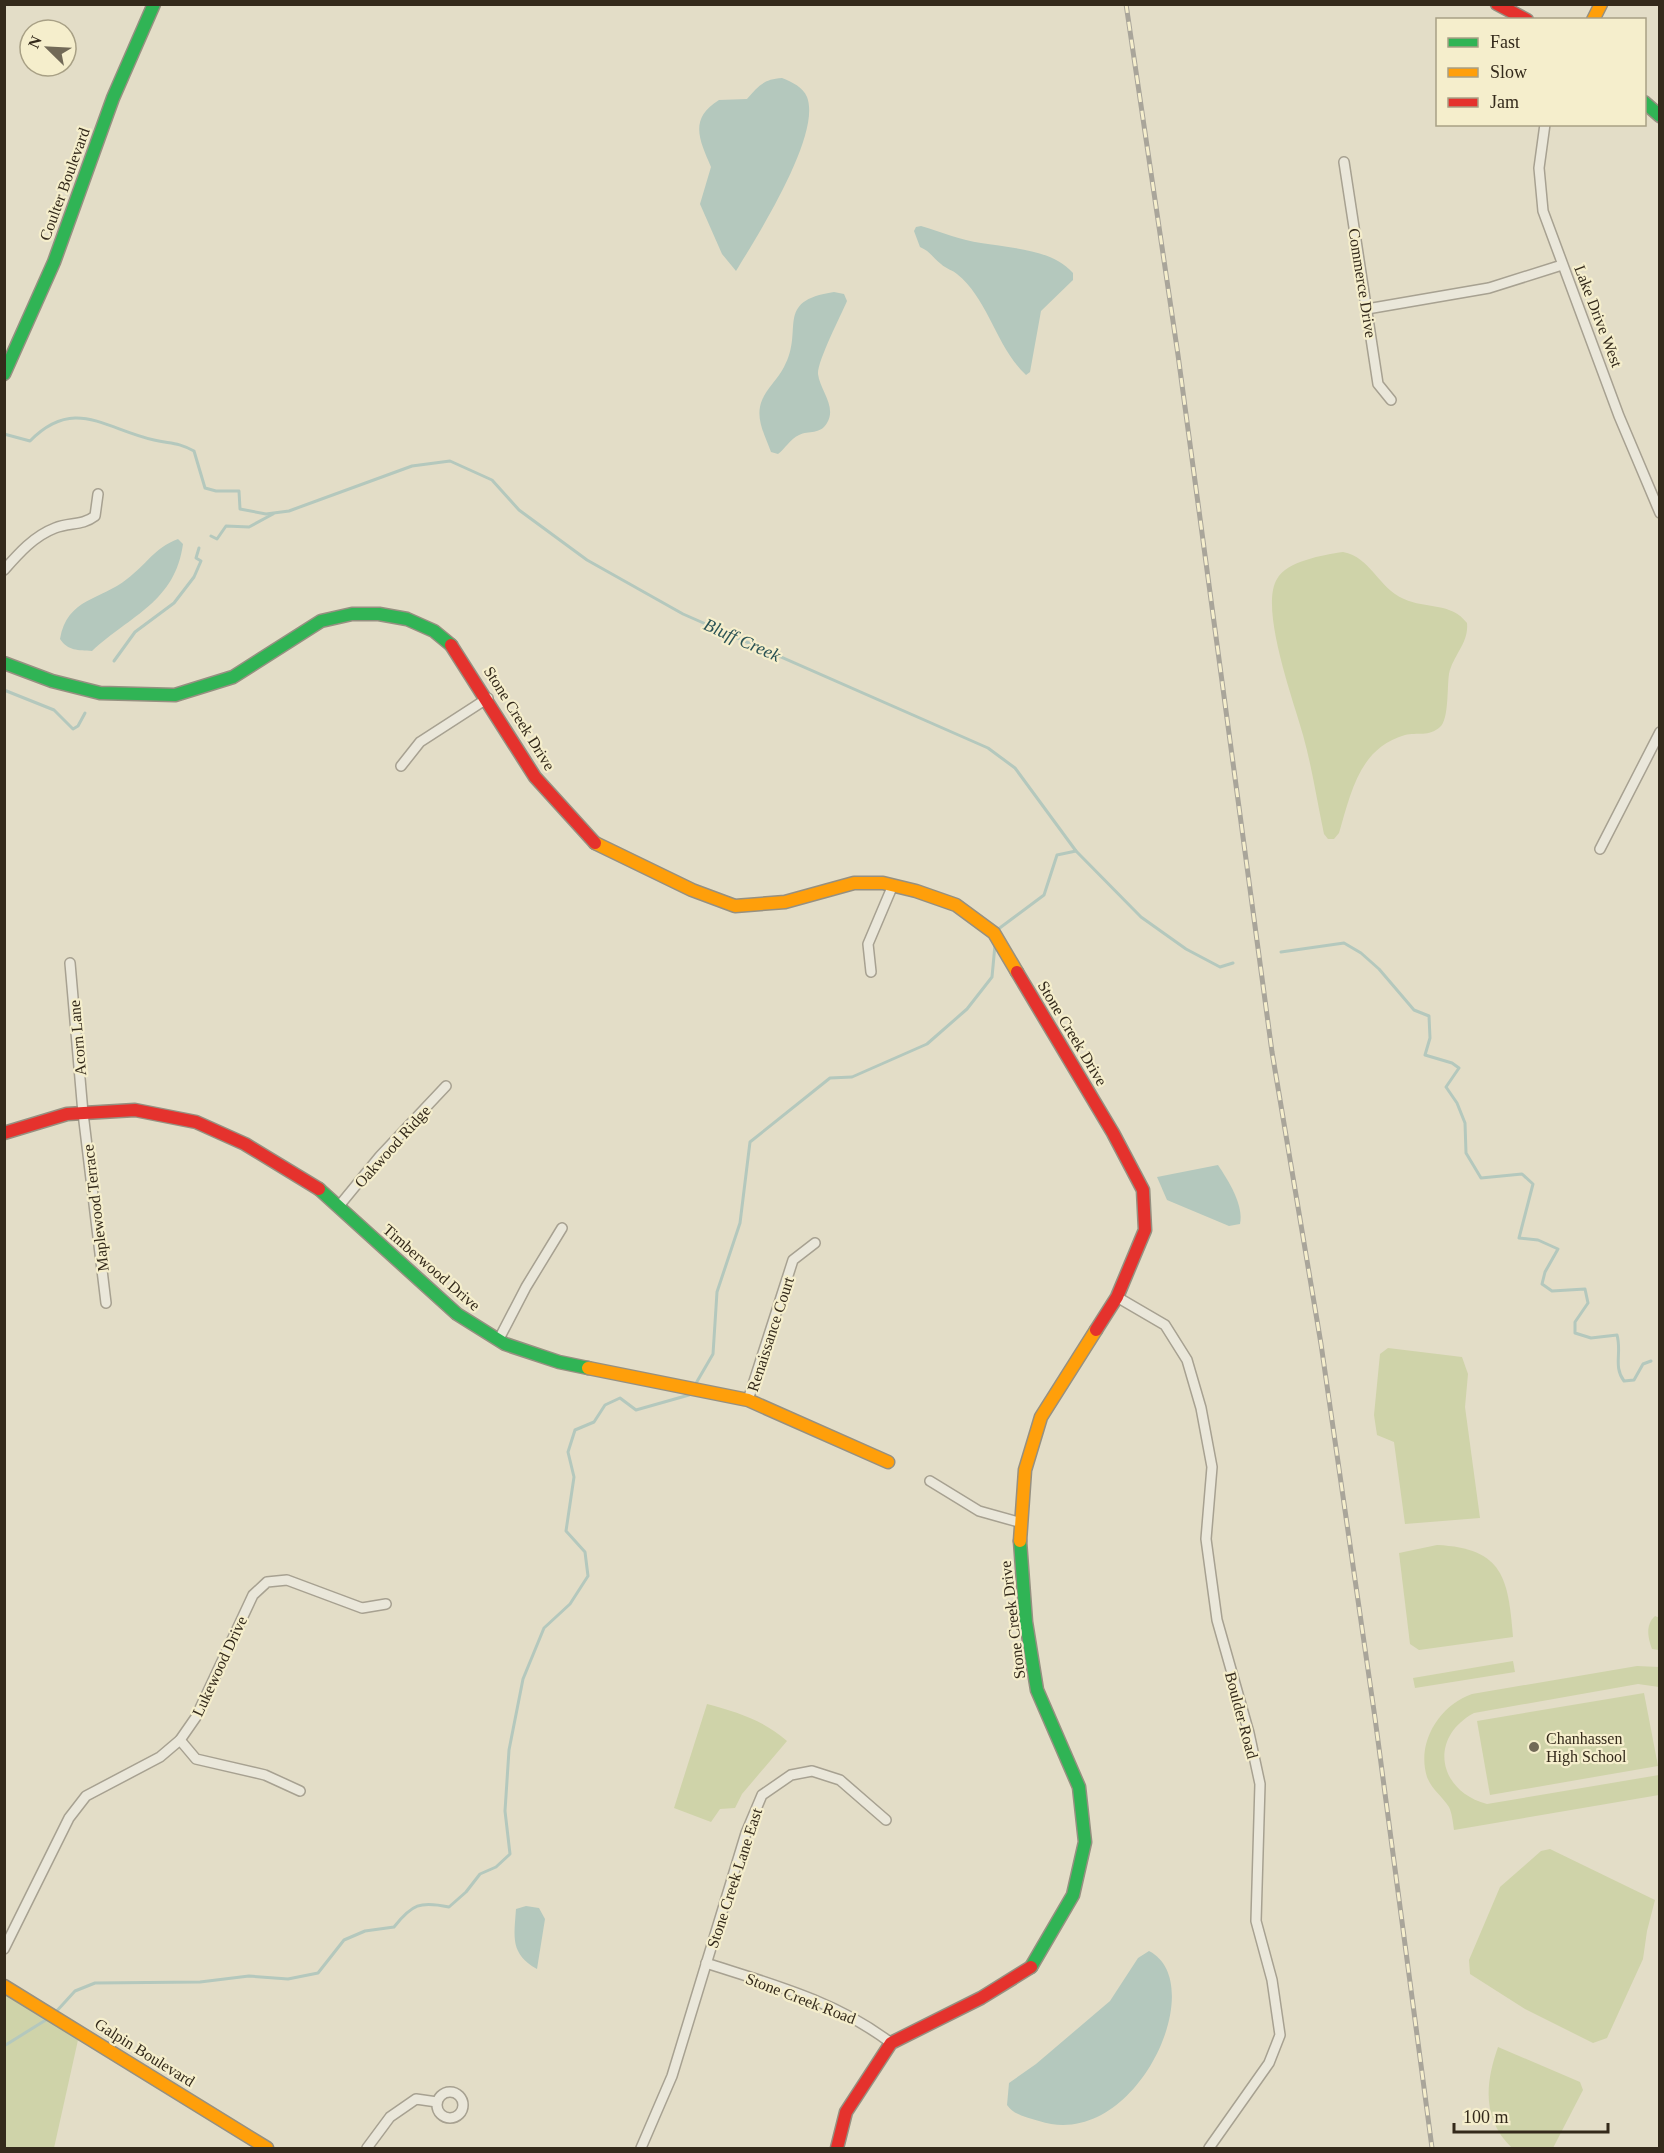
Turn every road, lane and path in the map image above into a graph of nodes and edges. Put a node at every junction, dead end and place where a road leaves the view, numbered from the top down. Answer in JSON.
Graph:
{"nodes":[{"id":1,"x":154,"y":4,"type":"edge"},
{"id":2,"x":1497,"y":4,"type":"edge"},
{"id":3,"x":1601,"y":4,"type":"edge"},
{"id":4,"x":1523,"y":18,"type":"edge"},
{"id":5,"x":1594,"y":18,"type":"edge"},
{"id":6,"x":1646,"y":104,"type":"edge"},
{"id":7,"x":1659,"y":116,"type":"edge"},
{"id":8,"x":1545,"y":126,"type":"edge"},
{"id":9,"x":1344,"y":162,"type":"dead end"},
{"id":10,"x":1562,"y":266,"type":"junction"},
{"id":11,"x":1367,"y":309,"type":"junction"},
{"id":12,"x":4,"y":374,"type":"edge"},
{"id":13,"x":1390,"y":400,"type":"dead end"},
{"id":14,"x":98,"y":494,"type":"dead end"},
{"id":15,"x":1659,"y":513,"type":"edge"},
{"id":16,"x":4,"y":570,"type":"edge"},
{"id":17,"x":4,"y":663,"type":"edge"},
{"id":18,"x":488,"y":698,"type":"junction"},
{"id":19,"x":1659,"y":732,"type":"edge"},
{"id":20,"x":401,"y":766,"type":"dead end"},
{"id":21,"x":1600,"y":849,"type":"dead end"},
{"id":22,"x":893,"y":885,"type":"junction"},
{"id":23,"x":70,"y":963,"type":"dead end"},
{"id":24,"x":871,"y":972,"type":"dead end"},
{"id":25,"x":446,"y":1086,"type":"dead end"},
{"id":26,"x":83,"y":1113,"type":"junction"},
{"id":27,"x":4,"y":1133,"type":"edge"},
{"id":28,"x":339,"y":1206,"type":"junction"},
{"id":29,"x":562,"y":1228,"type":"dead end"},
{"id":30,"x":814,"y":1243,"type":"dead end"},
{"id":31,"x":1117,"y":1297,"type":"junction"},
{"id":32,"x":106,"y":1302,"type":"dead end"},
{"id":33,"x":498,"y":1339,"type":"junction"},
{"id":34,"x":748,"y":1400,"type":"junction"},
{"id":35,"x":888,"y":1462,"type":"dead end"},
{"id":36,"x":930,"y":1481,"type":"dead end"},
{"id":37,"x":1022,"y":1522,"type":"junction"},
{"id":38,"x":386,"y":1605,"type":"dead end"},
{"id":39,"x":180,"y":1740,"type":"junction"},
{"id":40,"x":300,"y":1791,"type":"dead end"},
{"id":41,"x":886,"y":1820,"type":"dead end"},
{"id":42,"x":4,"y":1949,"type":"edge"},
{"id":43,"x":705,"y":1963,"type":"junction"},
{"id":44,"x":4,"y":1986,"type":"edge"},
{"id":45,"x":891,"y":2043,"type":"junction"},
{"id":46,"x":437,"y":2103,"type":"dead end"},
{"id":47,"x":267,"y":2148,"type":"edge"},
{"id":48,"x":367,"y":2148,"type":"edge"},
{"id":49,"x":641,"y":2148,"type":"edge"},
{"id":50,"x":837,"y":2148,"type":"edge"},
{"id":51,"x":1209,"y":2148,"type":"edge"}],
"edges":[{"from":1,"to":12,"type":"street","name":"Coulter Boulevard"},
{"from":2,"to":4,"type":"street"},
{"from":3,"to":5,"type":"street"},
{"from":6,"to":7,"type":"street"},
{"from":8,"to":10,"type":"street","name":"Lake Drive West"},
{"from":9,"to":11,"type":"street","name":"Commerce Drive"},
{"from":10,"to":11,"type":"street"},
{"from":10,"to":15,"type":"street","name":"Lake Drive West"},
{"from":11,"to":13,"type":"street","name":"Commerce Drive"},
{"from":14,"to":16,"type":"street"},
{"from":17,"to":18,"type":"street","name":"Stone Creek Drive"},
{"from":18,"to":20,"type":"street"},
{"from":18,"to":22,"type":"street","name":"Stone Creek Drive"},
{"from":19,"to":21,"type":"street"},
{"from":22,"to":24,"type":"street"},
{"from":22,"to":31,"type":"street","name":"Stone Creek Drive"},
{"from":23,"to":26,"type":"street","name":"Acorn Lane"},
{"from":25,"to":28,"type":"street","name":"Oakwood Ridge"},
{"from":26,"to":27,"type":"street","name":"Timberwood Drive"},
{"from":26,"to":28,"type":"street","name":"Timberwood Drive"},
{"from":26,"to":32,"type":"street","name":"Maplewood Terrace"},
{"from":28,"to":33,"type":"street","name":"Timberwood Drive"},
{"from":29,"to":33,"type":"street"},
{"from":30,"to":34,"type":"street","name":"Renaissance Court"},
{"from":31,"to":37,"type":"street","name":"Stone Creek Drive"},
{"from":31,"to":51,"type":"street","name":"Boulder Road"},
{"from":33,"to":34,"type":"street","name":"Timberwood Drive"},
{"from":34,"to":35,"type":"street","name":"Timberwood Drive"},
{"from":36,"to":37,"type":"street"},
{"from":37,"to":45,"type":"street","name":"Stone Creek Drive"},
{"from":38,"to":39,"type":"street","name":"Lukewood Drive"},
{"from":39,"to":40,"type":"street"},
{"from":39,"to":42,"type":"street","name":"Lukewood Drive"},
{"from":41,"to":43,"type":"street","name":"Stone Creek Lane East"},
{"from":43,"to":45,"type":"street","name":"Stone Creek Road"},
{"from":43,"to":49,"type":"street","name":"Stone Creek Lane East"},
{"from":44,"to":47,"type":"street","name":"Galpin Boulevard"},
{"from":45,"to":50,"type":"street"},
{"from":46,"to":48,"type":"street"}]}
